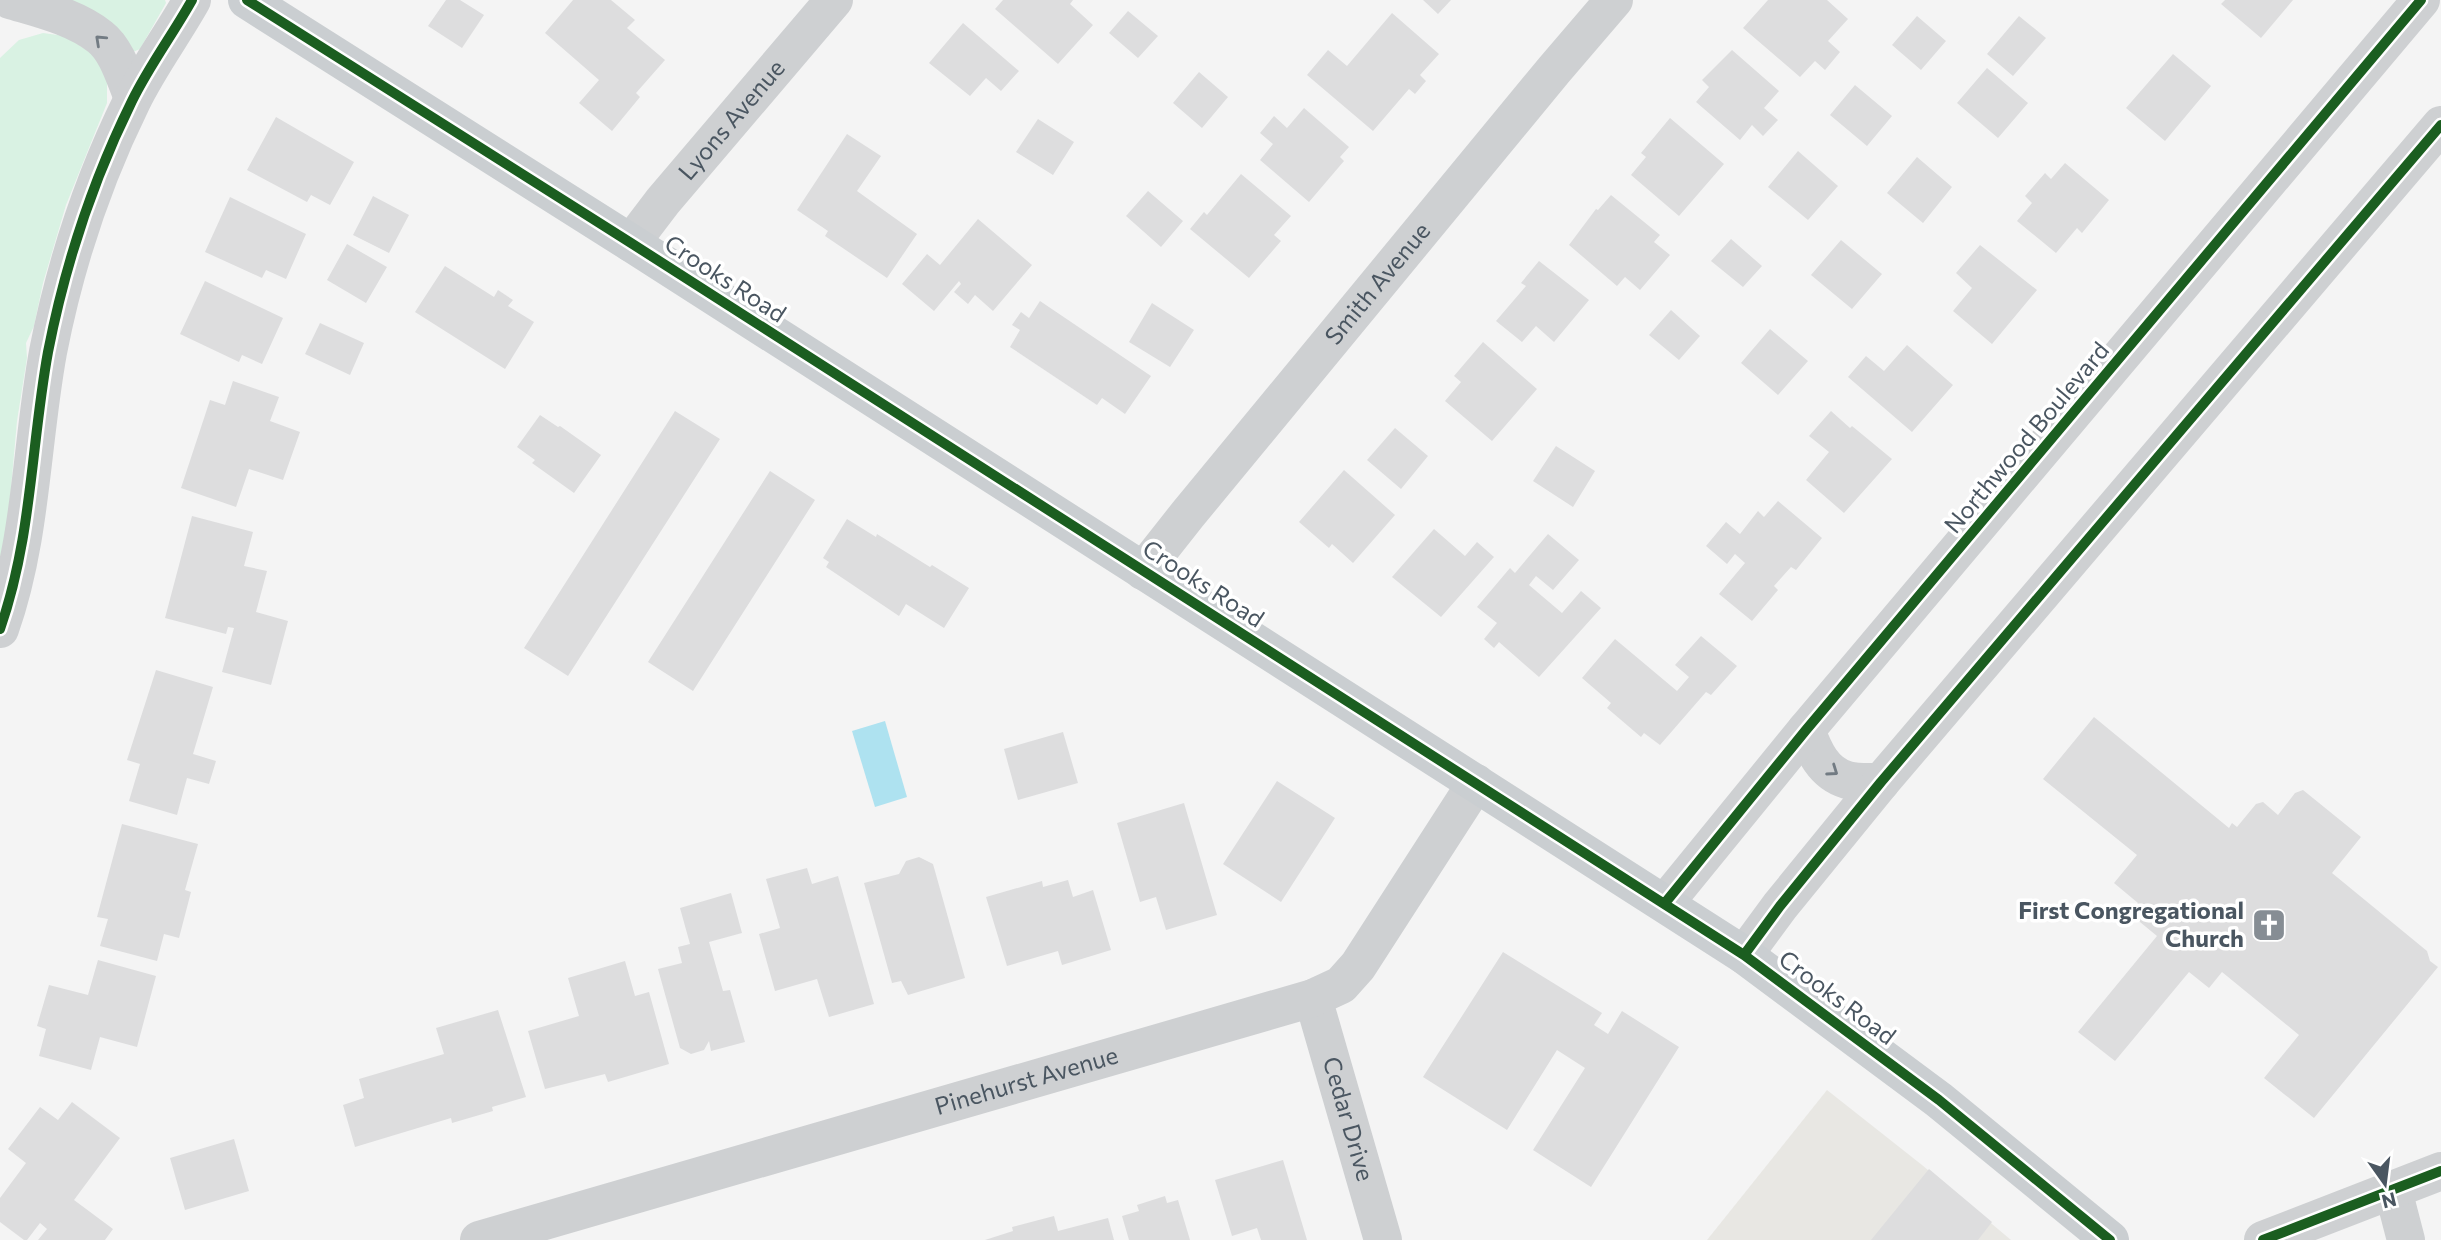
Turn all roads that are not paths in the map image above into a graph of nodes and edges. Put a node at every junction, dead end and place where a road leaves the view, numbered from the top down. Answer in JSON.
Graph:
{"nodes":[{"id":1,"x":4,"y":0,"type":"edge"},
{"id":2,"x":10,"y":0,"type":"edge"},
{"id":3,"x":192,"y":0,"type":"edge"},
{"id":4,"x":247,"y":0,"type":"edge"},
{"id":5,"x":834,"y":0,"type":"edge"},
{"id":6,"x":1614,"y":0,"type":"edge"},
{"id":7,"x":2421,"y":0,"type":"edge"},
{"id":8,"x":0,"y":7,"type":"edge"},
{"id":9,"x":134,"y":99,"type":"junction"},
{"id":10,"x":2441,"y":125,"type":"edge"},
{"id":11,"x":631,"y":243,"type":"junction"},
{"id":12,"x":1143,"y":570,"type":"junction"},
{"id":13,"x":2,"y":617,"type":"edge"},
{"id":14,"x":1806,"y":730,"type":"junction"},
{"id":15,"x":1881,"y":782,"type":"junction"},
{"id":16,"x":1476,"y":783,"type":"junction"},
{"id":17,"x":1665,"y":903,"type":"junction"},
{"id":18,"x":1744,"y":955,"type":"junction"},
{"id":19,"x":1313,"y":998,"type":"junction"},
{"id":20,"x":2441,"y":1171,"type":"edge"},
{"id":21,"x":2393,"y":1190,"type":"junction"},
{"id":22,"x":479,"y":1240,"type":"edge"},
{"id":23,"x":1382,"y":1240,"type":"edge"},
{"id":24,"x":2110,"y":1240,"type":"edge"},
{"id":25,"x":2263,"y":1240,"type":"edge"},
{"id":26,"x":2406,"y":1240,"type":"edge"}],
"edges":[{"from":1,"to":8,"type":"street"},
{"from":9,"to":2,"type":"street","one_way":true},
{"from":3,"to":9,"type":"street"},
{"from":4,"to":11,"type":"main road","name":"Crooks Road"},
{"from":5,"to":11,"type":"street","name":"Lyons Avenue"},
{"from":6,"to":12,"type":"street","name":"Smith Avenue"},
{"from":7,"to":14,"type":"street","name":"Northwood Boulevard"},
{"from":9,"to":13,"type":"street"},
{"from":10,"to":15,"type":"street"},
{"from":11,"to":12,"type":"main road","name":"Crooks Road"},
{"from":12,"to":16,"type":"main road","name":"Crooks Road"},
{"from":14,"to":15,"type":"street","one_way":true},
{"from":14,"to":17,"type":"street","name":"Northwood Boulevard"},
{"from":15,"to":18,"type":"street"},
{"from":16,"to":17,"type":"main road","name":"Crooks Road"},
{"from":16,"to":19,"type":"street","name":"Pinehurst Avenue"},
{"from":17,"to":18,"type":"main road","name":"Crooks Road"},
{"from":18,"to":24,"type":"main road","name":"Crooks Road"},
{"from":19,"to":22,"type":"street","name":"Pinehurst Avenue"},
{"from":19,"to":23,"type":"street","name":"Cedar Drive"},
{"from":20,"to":21,"type":"street"},
{"from":21,"to":25,"type":"street"},
{"from":21,"to":26,"type":"street"}]}
